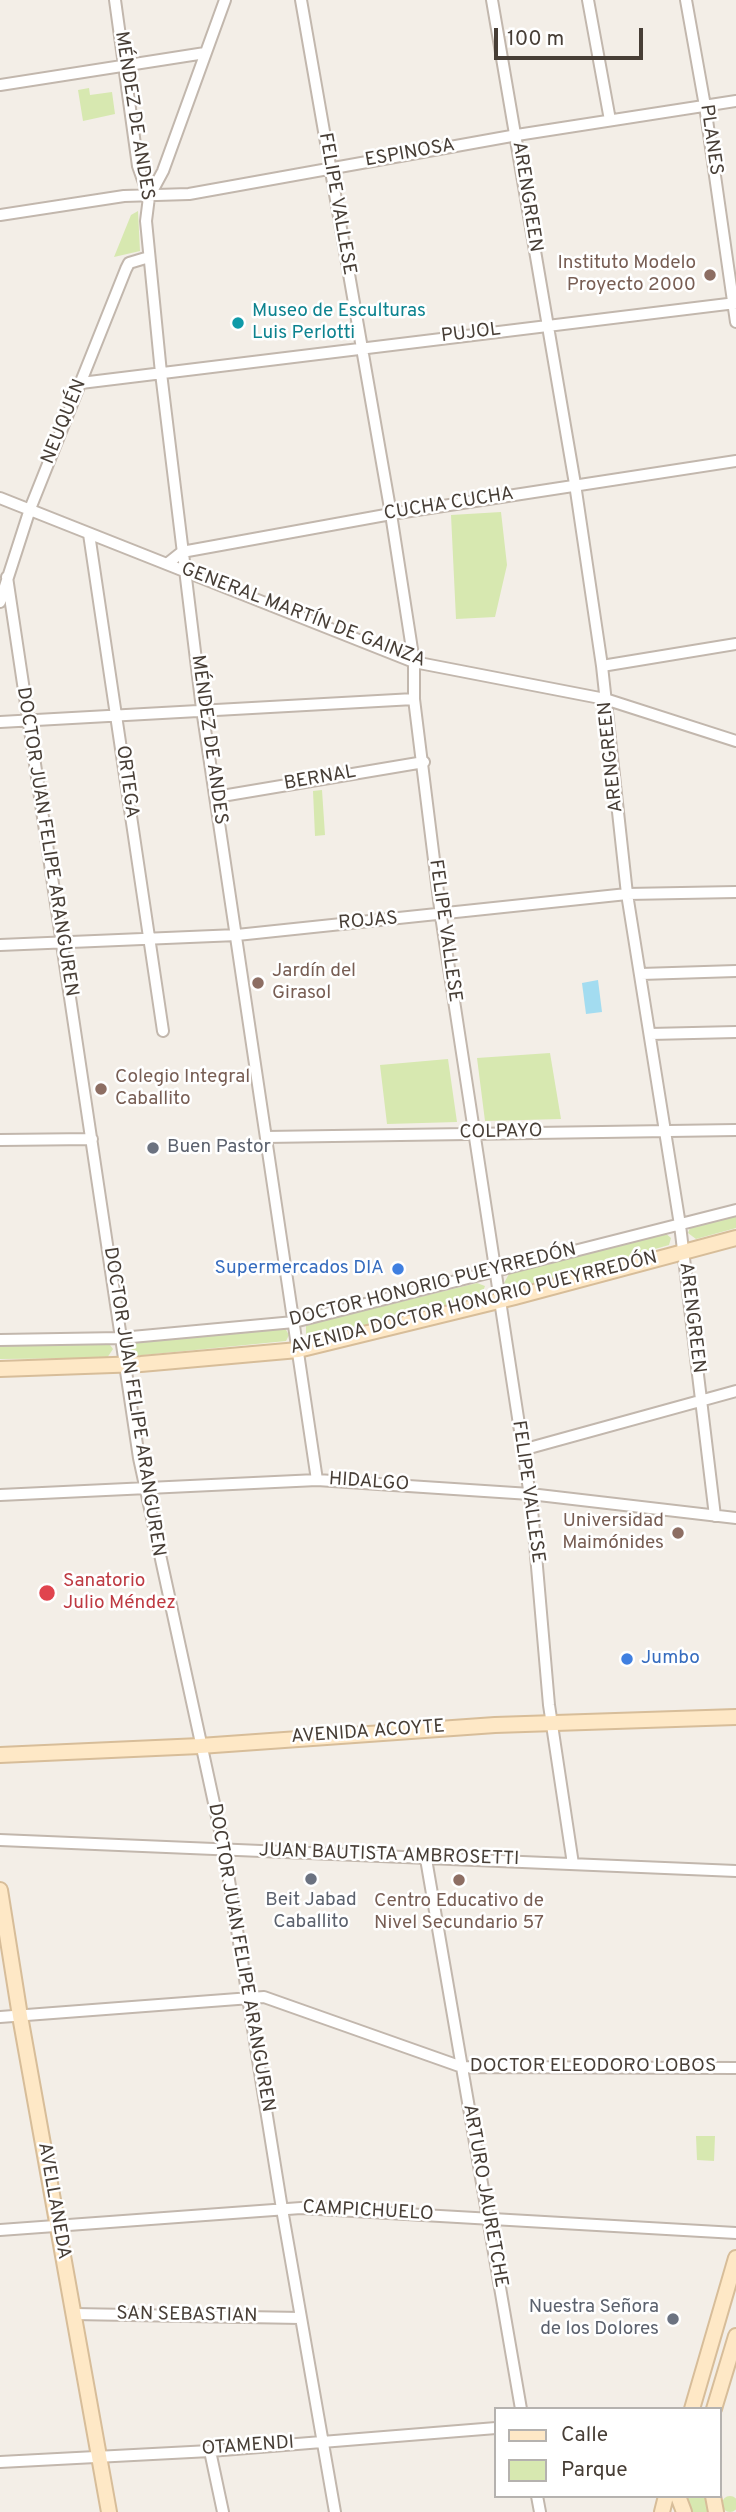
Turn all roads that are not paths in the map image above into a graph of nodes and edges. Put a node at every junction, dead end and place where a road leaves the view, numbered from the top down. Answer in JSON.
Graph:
{"nodes":[{"id":1,"x":115,"y":0,"type":"edge"},
{"id":2,"x":225,"y":0,"type":"edge"},
{"id":3,"x":301,"y":0,"type":"edge"},
{"id":4,"x":492,"y":0,"type":"edge"},
{"id":5,"x":588,"y":0,"type":"edge"},
{"id":6,"x":686,"y":0,"type":"edge"},
{"id":7,"x":205,"y":53,"type":"junction"},
{"id":8,"x":124,"y":66,"type":"junction"},
{"id":9,"x":0,"y":85,"type":"edge"},
{"id":10,"x":736,"y":101,"type":"edge"},
{"id":11,"x":705,"y":106,"type":"junction"},
{"id":12,"x":610,"y":120,"type":"junction"},
{"id":13,"x":517,"y":135,"type":"junction"},
{"id":14,"x":330,"y":169,"type":"junction"},
{"id":15,"x":149,"y":197,"type":"junction"},
{"id":16,"x":0,"y":215,"type":"edge"},
{"id":17,"x":149,"y":257,"type":"junction"},
{"id":18,"x":735,"y":303,"type":"edge"},
{"id":19,"x":736,"y":322,"type":"edge"},
{"id":20,"x":547,"y":325,"type":"junction"},
{"id":21,"x":363,"y":348,"type":"junction"},
{"id":22,"x":161,"y":373,"type":"junction"},
{"id":23,"x":81,"y":383,"type":"junction"},
{"id":24,"x":736,"y":461,"type":"edge"},
{"id":25,"x":575,"y":484,"type":"junction"},
{"id":26,"x":0,"y":498,"type":"edge"},
{"id":27,"x":30,"y":509,"type":"junction"},
{"id":28,"x":391,"y":514,"type":"junction"},
{"id":29,"x":89,"y":534,"type":"junction"},
{"id":30,"x":182,"y":552,"type":"junction"},
{"id":31,"x":167,"y":564,"type":"junction"},
{"id":32,"x":184,"y":571,"type":"junction"},
{"id":33,"x":7,"y":577,"type":"junction"},
{"id":34,"x":0,"y":602,"type":"edge"},
{"id":35,"x":736,"y":644,"type":"edge"},
{"id":36,"x":414,"y":662,"type":"junction"},
{"id":37,"x":602,"y":666,"type":"junction"},
{"id":38,"x":414,"y":699,"type":"junction"},
{"id":39,"x":605,"y":699,"type":"junction"},
{"id":40,"x":202,"y":709,"type":"junction"},
{"id":41,"x":116,"y":714,"type":"junction"},
{"id":42,"x":28,"y":720,"type":"junction"},
{"id":43,"x":0,"y":722,"type":"edge"},
{"id":44,"x":736,"y":741,"type":"edge"},
{"id":45,"x":424,"y":762,"type":"junction"},
{"id":46,"x":216,"y":797,"type":"junction"},
{"id":47,"x":736,"y":892,"type":"edge"},
{"id":48,"x":627,"y":894,"type":"junction"},
{"id":49,"x":441,"y":916,"type":"junction"},
{"id":50,"x":237,"y":935,"type":"junction"},
{"id":51,"x":149,"y":938,"type":"junction"},
{"id":52,"x":62,"y":943,"type":"junction"},
{"id":53,"x":0,"y":945,"type":"edge"},
{"id":54,"x":736,"y":971,"type":"edge"},
{"id":55,"x":641,"y":974,"type":"junction"},
{"id":56,"x":163,"y":1031,"type":"dead end"},
{"id":57,"x":736,"y":1032,"type":"edge"},
{"id":58,"x":650,"y":1034,"type":"junction"},
{"id":59,"x":736,"y":1130,"type":"edge"},
{"id":60,"x":665,"y":1131,"type":"junction"},
{"id":61,"x":475,"y":1132,"type":"junction"},
{"id":62,"x":266,"y":1136,"type":"junction"},
{"id":63,"x":92,"y":1139,"type":"junction"},
{"id":64,"x":0,"y":1140,"type":"edge"},
{"id":65,"x":736,"y":1210,"type":"edge"},
{"id":66,"x":680,"y":1225,"type":"junction"},
{"id":67,"x":736,"y":1238,"type":"edge"},
{"id":68,"x":682,"y":1252,"type":"junction"},
{"id":69,"x":494,"y":1272,"type":"junction"},
{"id":70,"x":499,"y":1301,"type":"junction"},
{"id":71,"x":294,"y":1322,"type":"junction"},
{"id":72,"x":121,"y":1338,"type":"junction"},
{"id":73,"x":0,"y":1340,"type":"edge"},
{"id":74,"x":298,"y":1349,"type":"junction"},
{"id":75,"x":125,"y":1364,"type":"junction"},
{"id":76,"x":0,"y":1369,"type":"edge"},
{"id":77,"x":736,"y":1391,"type":"edge"},
{"id":78,"x":701,"y":1401,"type":"junction"},
{"id":79,"x":522,"y":1450,"type":"junction"},
{"id":80,"x":317,"y":1480,"type":"junction"},
{"id":81,"x":145,"y":1490,"type":"junction"},
{"id":82,"x":530,"y":1494,"type":"junction"},
{"id":83,"x":0,"y":1495,"type":"edge"},
{"id":84,"x":715,"y":1516,"type":"junction"},
{"id":85,"x":736,"y":1518,"type":"edge"},
{"id":86,"x":736,"y":1717,"type":"edge"},
{"id":87,"x":552,"y":1723,"type":"junction"},
{"id":88,"x":200,"y":1746,"type":"junction"},
{"id":89,"x":0,"y":1755,"type":"edge"},
{"id":90,"x":0,"y":1840,"type":"edge"},
{"id":91,"x":224,"y":1849,"type":"junction"},
{"id":92,"x":426,"y":1858,"type":"junction"},
{"id":93,"x":573,"y":1864,"type":"junction"},
{"id":94,"x":736,"y":1871,"type":"edge"},
{"id":95,"x":0,"y":1891,"type":"edge"},
{"id":96,"x":248,"y":1996,"type":"junction"},
{"id":97,"x":19,"y":2016,"type":"junction"},
{"id":98,"x":0,"y":2017,"type":"edge"},
{"id":99,"x":462,"y":2067,"type":"junction"},
{"id":100,"x":736,"y":2068,"type":"edge"},
{"id":101,"x":282,"y":2209,"type":"junction"},
{"id":102,"x":488,"y":2217,"type":"junction"},
{"id":103,"x":58,"y":2227,"type":"junction"},
{"id":104,"x":0,"y":2230,"type":"edge"},
{"id":105,"x":736,"y":2233,"type":"edge"},
{"id":106,"x":736,"y":2258,"type":"edge"},
{"id":107,"x":73,"y":2314,"type":"junction"},
{"id":108,"x":301,"y":2318,"type":"junction"},
{"id":109,"x":736,"y":2336,"type":"edge"},
{"id":110,"x":521,"y":2407,"type":"edge"},
{"id":111,"x":693,"y":2407,"type":"edge"},
{"id":112,"x":714,"y":2407,"type":"edge"},
{"id":113,"x":494,"y":2428,"type":"edge"},
{"id":114,"x":324,"y":2441,"type":"junction"},
{"id":115,"x":210,"y":2451,"type":"junction"},
{"id":116,"x":100,"y":2456,"type":"junction"},
{"id":117,"x":0,"y":2462,"type":"edge"},
{"id":118,"x":109,"y":2512,"type":"edge"},
{"id":119,"x":223,"y":2512,"type":"edge"},
{"id":120,"x":335,"y":2512,"type":"edge"}],
"edges":[{"from":1,"to":8,"type":"street","name":"MÉNDEZ DE ANDES"},
{"from":2,"to":7,"type":"street"},
{"from":3,"to":14,"type":"street","name":"FELIPE VALLESE"},
{"from":4,"to":13,"type":"street","name":"ARENGREEN"},
{"from":5,"to":12,"type":"street"},
{"from":6,"to":11,"type":"street","name":"PLANES"},
{"from":7,"to":8,"type":"street"},
{"from":7,"to":15,"type":"street"},
{"from":8,"to":9,"type":"street"},
{"from":8,"to":15,"type":"street","name":"MÉNDEZ DE ANDES"},
{"from":10,"to":11,"type":"street","name":"ESPINOSA"},
{"from":11,"to":12,"type":"street","name":"ESPINOSA"},
{"from":11,"to":18,"type":"street","name":"PLANES"},
{"from":12,"to":13,"type":"street","name":"ESPINOSA"},
{"from":13,"to":14,"type":"street","name":"ESPINOSA"},
{"from":13,"to":20,"type":"street","name":"ARENGREEN"},
{"from":14,"to":15,"type":"street","name":"ESPINOSA"},
{"from":14,"to":21,"type":"street","name":"FELIPE VALLESE"},
{"from":15,"to":16,"type":"street","name":"ESPINOSA"},
{"from":15,"to":17,"type":"street","name":"MÉNDEZ DE ANDES"},
{"from":17,"to":22,"type":"street","name":"MÉNDEZ DE ANDES"},
{"from":17,"to":23,"type":"street","name":"NEUQUÉN"},
{"from":18,"to":19,"type":"street","name":"PLANES"},
{"from":18,"to":20,"type":"street","name":"PUJOL"},
{"from":20,"to":21,"type":"street","name":"PUJOL"},
{"from":20,"to":25,"type":"street","name":"ARENGREEN"},
{"from":21,"to":22,"type":"street","name":"PUJOL"},
{"from":21,"to":28,"type":"street","name":"FELIPE VALLESE"},
{"from":22,"to":23,"type":"street","name":"PUJOL"},
{"from":22,"to":30,"type":"street","name":"MÉNDEZ DE ANDES"},
{"from":23,"to":27,"type":"street","name":"NEUQUÉN"},
{"from":24,"to":25,"type":"street","name":"CUCHA CUCHA"},
{"from":25,"to":28,"type":"street","name":"CUCHA CUCHA"},
{"from":25,"to":37,"type":"street","name":"ARENGREEN"},
{"from":26,"to":27,"type":"street","name":"GENERAL MARTÍN DE GAINZA"},
{"from":27,"to":29,"type":"street","name":"GENERAL MARTÍN DE GAINZA"},
{"from":27,"to":33,"type":"street","name":"NEUQUÉN"},
{"from":28,"to":30,"type":"street","name":"CUCHA CUCHA"},
{"from":28,"to":36,"type":"street","name":"FELIPE VALLESE"},
{"from":29,"to":31,"type":"street","name":"GENERAL MARTÍN DE GAINZA"},
{"from":29,"to":41,"type":"street","name":"ORTEGA"},
{"from":30,"to":31,"type":"street","name":"CUCHA CUCHA"},
{"from":30,"to":32,"type":"street","name":"MÉNDEZ DE ANDES"},
{"from":31,"to":32,"type":"street","name":"GENERAL MARTÍN DE GAINZA"},
{"from":32,"to":36,"type":"street","name":"GENERAL MARTÍN DE GAINZA"},
{"from":32,"to":40,"type":"street","name":"MÉNDEZ DE ANDES"},
{"from":33,"to":34,"type":"street","name":"NEUQUÉN"},
{"from":33,"to":42,"type":"street","name":"DOCTOR JUAN FELIPE ARANGUREN"},
{"from":35,"to":37,"type":"street"},
{"from":36,"to":38,"type":"street","name":"FELIPE VALLESE"},
{"from":36,"to":39,"type":"street","name":"GENERAL MARTÍN DE GAINZA"},
{"from":37,"to":39,"type":"street","name":"ARENGREEN"},
{"from":38,"to":40,"type":"street"},
{"from":38,"to":45,"type":"street","name":"FELIPE VALLESE"},
{"from":39,"to":44,"type":"street","name":"GENERAL MARTÍN DE GAINZA"},
{"from":39,"to":48,"type":"street","name":"ARENGREEN"},
{"from":40,"to":41,"type":"street"},
{"from":40,"to":46,"type":"street","name":"MÉNDEZ DE ANDES"},
{"from":41,"to":42,"type":"street"},
{"from":41,"to":51,"type":"street","name":"ORTEGA"},
{"from":42,"to":43,"type":"street"},
{"from":42,"to":52,"type":"street","name":"DOCTOR JUAN FELIPE ARANGUREN"},
{"from":45,"to":46,"type":"street","name":"BERNAL"},
{"from":45,"to":49,"type":"street","name":"FELIPE VALLESE"},
{"from":46,"to":50,"type":"street","name":"MÉNDEZ DE ANDES"},
{"from":47,"to":48,"type":"street","name":"ROJAS"},
{"from":48,"to":49,"type":"street","name":"ROJAS"},
{"from":48,"to":55,"type":"street","name":"ARENGREEN"},
{"from":49,"to":50,"type":"street","name":"ROJAS"},
{"from":49,"to":61,"type":"street","name":"FELIPE VALLESE"},
{"from":50,"to":51,"type":"street","name":"ROJAS"},
{"from":50,"to":62,"type":"street","name":"MÉNDEZ DE ANDES"},
{"from":51,"to":52,"type":"street","name":"ROJAS"},
{"from":51,"to":56,"type":"street","name":"ORTEGA"},
{"from":52,"to":53,"type":"street","name":"ROJAS"},
{"from":52,"to":63,"type":"street","name":"DOCTOR JUAN FELIPE ARANGUREN"},
{"from":54,"to":55,"type":"street"},
{"from":55,"to":58,"type":"street","name":"ARENGREEN"},
{"from":57,"to":58,"type":"street"},
{"from":58,"to":60,"type":"street","name":"ARENGREEN"},
{"from":59,"to":60,"type":"street","name":"COLPAYO"},
{"from":60,"to":61,"type":"street","name":"COLPAYO"},
{"from":60,"to":66,"type":"street","name":"ARENGREEN"},
{"from":61,"to":62,"type":"street","name":"COLPAYO"},
{"from":61,"to":69,"type":"street","name":"FELIPE VALLESE"},
{"from":62,"to":71,"type":"street","name":"MÉNDEZ DE ANDES"},
{"from":63,"to":64,"type":"street"},
{"from":63,"to":72,"type":"street","name":"DOCTOR JUAN FELIPE ARANGUREN"},
{"from":65,"to":66,"type":"street","name":"DOCTOR HONORIO PUEYRREDÓN"},
{"from":66,"to":68,"type":"street","name":"ARENGREEN"},
{"from":66,"to":69,"type":"street","name":"DOCTOR HONORIO PUEYRREDÓN"},
{"from":67,"to":68,"type":"main road","name":"AVENIDA DOCTOR HONORIO PUEYRREDÓN"},
{"from":68,"to":70,"type":"main road","name":"AVENIDA DOCTOR HONORIO PUEYRREDÓN"},
{"from":68,"to":78,"type":"street","name":"ARENGREEN"},
{"from":69,"to":70,"type":"street","name":"FELIPE VALLESE"},
{"from":69,"to":71,"type":"street","name":"DOCTOR HONORIO PUEYRREDÓN"},
{"from":70,"to":74,"type":"main road","name":"AVENIDA DOCTOR HONORIO PUEYRREDÓN"},
{"from":70,"to":79,"type":"street","name":"FELIPE VALLESE"},
{"from":71,"to":72,"type":"street","name":"DOCTOR HONORIO PUEYRREDÓN"},
{"from":71,"to":74,"type":"street","name":"MÉNDEZ DE ANDES"},
{"from":72,"to":73,"type":"street","name":"DOCTOR HONORIO PUEYRREDÓN"},
{"from":72,"to":75,"type":"street","name":"DOCTOR JUAN FELIPE ARANGUREN"},
{"from":74,"to":75,"type":"main road","name":"AVENIDA DOCTOR HONORIO PUEYRREDÓN"},
{"from":74,"to":80,"type":"street","name":"MÉNDEZ DE ANDES"},
{"from":75,"to":76,"type":"main road","name":"AVENIDA DOCTOR HONORIO PUEYRREDÓN"},
{"from":75,"to":81,"type":"street","name":"DOCTOR JUAN FELIPE ARANGUREN"},
{"from":77,"to":78,"type":"street"},
{"from":78,"to":79,"type":"street"},
{"from":78,"to":84,"type":"street","name":"ARENGREEN"},
{"from":79,"to":82,"type":"street","name":"FELIPE VALLESE"},
{"from":80,"to":81,"type":"street","name":"HIDALGO"},
{"from":80,"to":82,"type":"street","name":"HIDALGO"},
{"from":81,"to":83,"type":"street","name":"HIDALGO"},
{"from":81,"to":88,"type":"street","name":"DOCTOR JUAN FELIPE ARANGUREN"},
{"from":82,"to":84,"type":"street","name":"HIDALGO"},
{"from":82,"to":87,"type":"street","name":"FELIPE VALLESE"},
{"from":84,"to":85,"type":"street","name":"HIDALGO"},
{"from":86,"to":87,"type":"main road","name":"AVENIDA ACOYTE"},
{"from":87,"to":88,"type":"main road","name":"AVENIDA ACOYTE"},
{"from":87,"to":93,"type":"street","name":"FELIPE VALLESE"},
{"from":88,"to":89,"type":"main road","name":"AVENIDA ACOYTE"},
{"from":88,"to":91,"type":"street","name":"DOCTOR JUAN FELIPE ARANGUREN"},
{"from":90,"to":91,"type":"street","name":"JUAN BAUTISTA AMBROSETTI"},
{"from":91,"to":92,"type":"street","name":"JUAN BAUTISTA AMBROSETTI"},
{"from":91,"to":96,"type":"street","name":"DOCTOR JUAN FELIPE ARANGUREN"},
{"from":92,"to":93,"type":"street","name":"JUAN BAUTISTA AMBROSETTI"},
{"from":92,"to":99,"type":"street","name":"ARTURO JAURETCHE"},
{"from":93,"to":94,"type":"street","name":"JUAN BAUTISTA AMBROSETTI"},
{"from":95,"to":97,"type":"main road","name":"AVELLANEDA"},
{"from":96,"to":97,"type":"street","name":"DOCTOR ELEODORO LOBOS"},
{"from":96,"to":99,"type":"street","name":"DOCTOR ELEODORO LOBOS"},
{"from":96,"to":101,"type":"street","name":"DOCTOR JUAN FELIPE ARANGUREN"},
{"from":97,"to":98,"type":"street","name":"DOCTOR ELEODORO LOBOS"},
{"from":97,"to":103,"type":"main road","name":"AVELLANEDA"},
{"from":99,"to":100,"type":"street","name":"DOCTOR ELEODORO LOBOS"},
{"from":99,"to":102,"type":"street","name":"ARTURO JAURETCHE"},
{"from":101,"to":102,"type":"street","name":"CAMPICHUELO"},
{"from":101,"to":103,"type":"street","name":"CAMPICHUELO"},
{"from":101,"to":108,"type":"street","name":"DOCTOR JUAN FELIPE ARANGUREN"},
{"from":102,"to":105,"type":"street","name":"CAMPICHUELO"},
{"from":102,"to":110,"type":"street","name":"ARTURO JAURETCHE"},
{"from":103,"to":104,"type":"street","name":"CAMPICHUELO"},
{"from":103,"to":107,"type":"main road","name":"AVELLANEDA"},
{"from":106,"to":111,"type":"main road"},
{"from":107,"to":108,"type":"street","name":"SAN SEBASTIAN"},
{"from":107,"to":116,"type":"main road","name":"AVELLANEDA"},
{"from":108,"to":114,"type":"street","name":"DOCTOR JUAN FELIPE ARANGUREN"},
{"from":109,"to":112,"type":"main road"},
{"from":113,"to":114,"type":"street","name":"OTAMENDI"},
{"from":114,"to":115,"type":"street","name":"OTAMENDI"},
{"from":114,"to":120,"type":"street","name":"DOCTOR JUAN FELIPE ARANGUREN"},
{"from":115,"to":116,"type":"street","name":"OTAMENDI"},
{"from":115,"to":119,"type":"street"},
{"from":116,"to":117,"type":"street","name":"OTAMENDI"},
{"from":116,"to":118,"type":"main road","name":"AVELLANEDA"}]}
